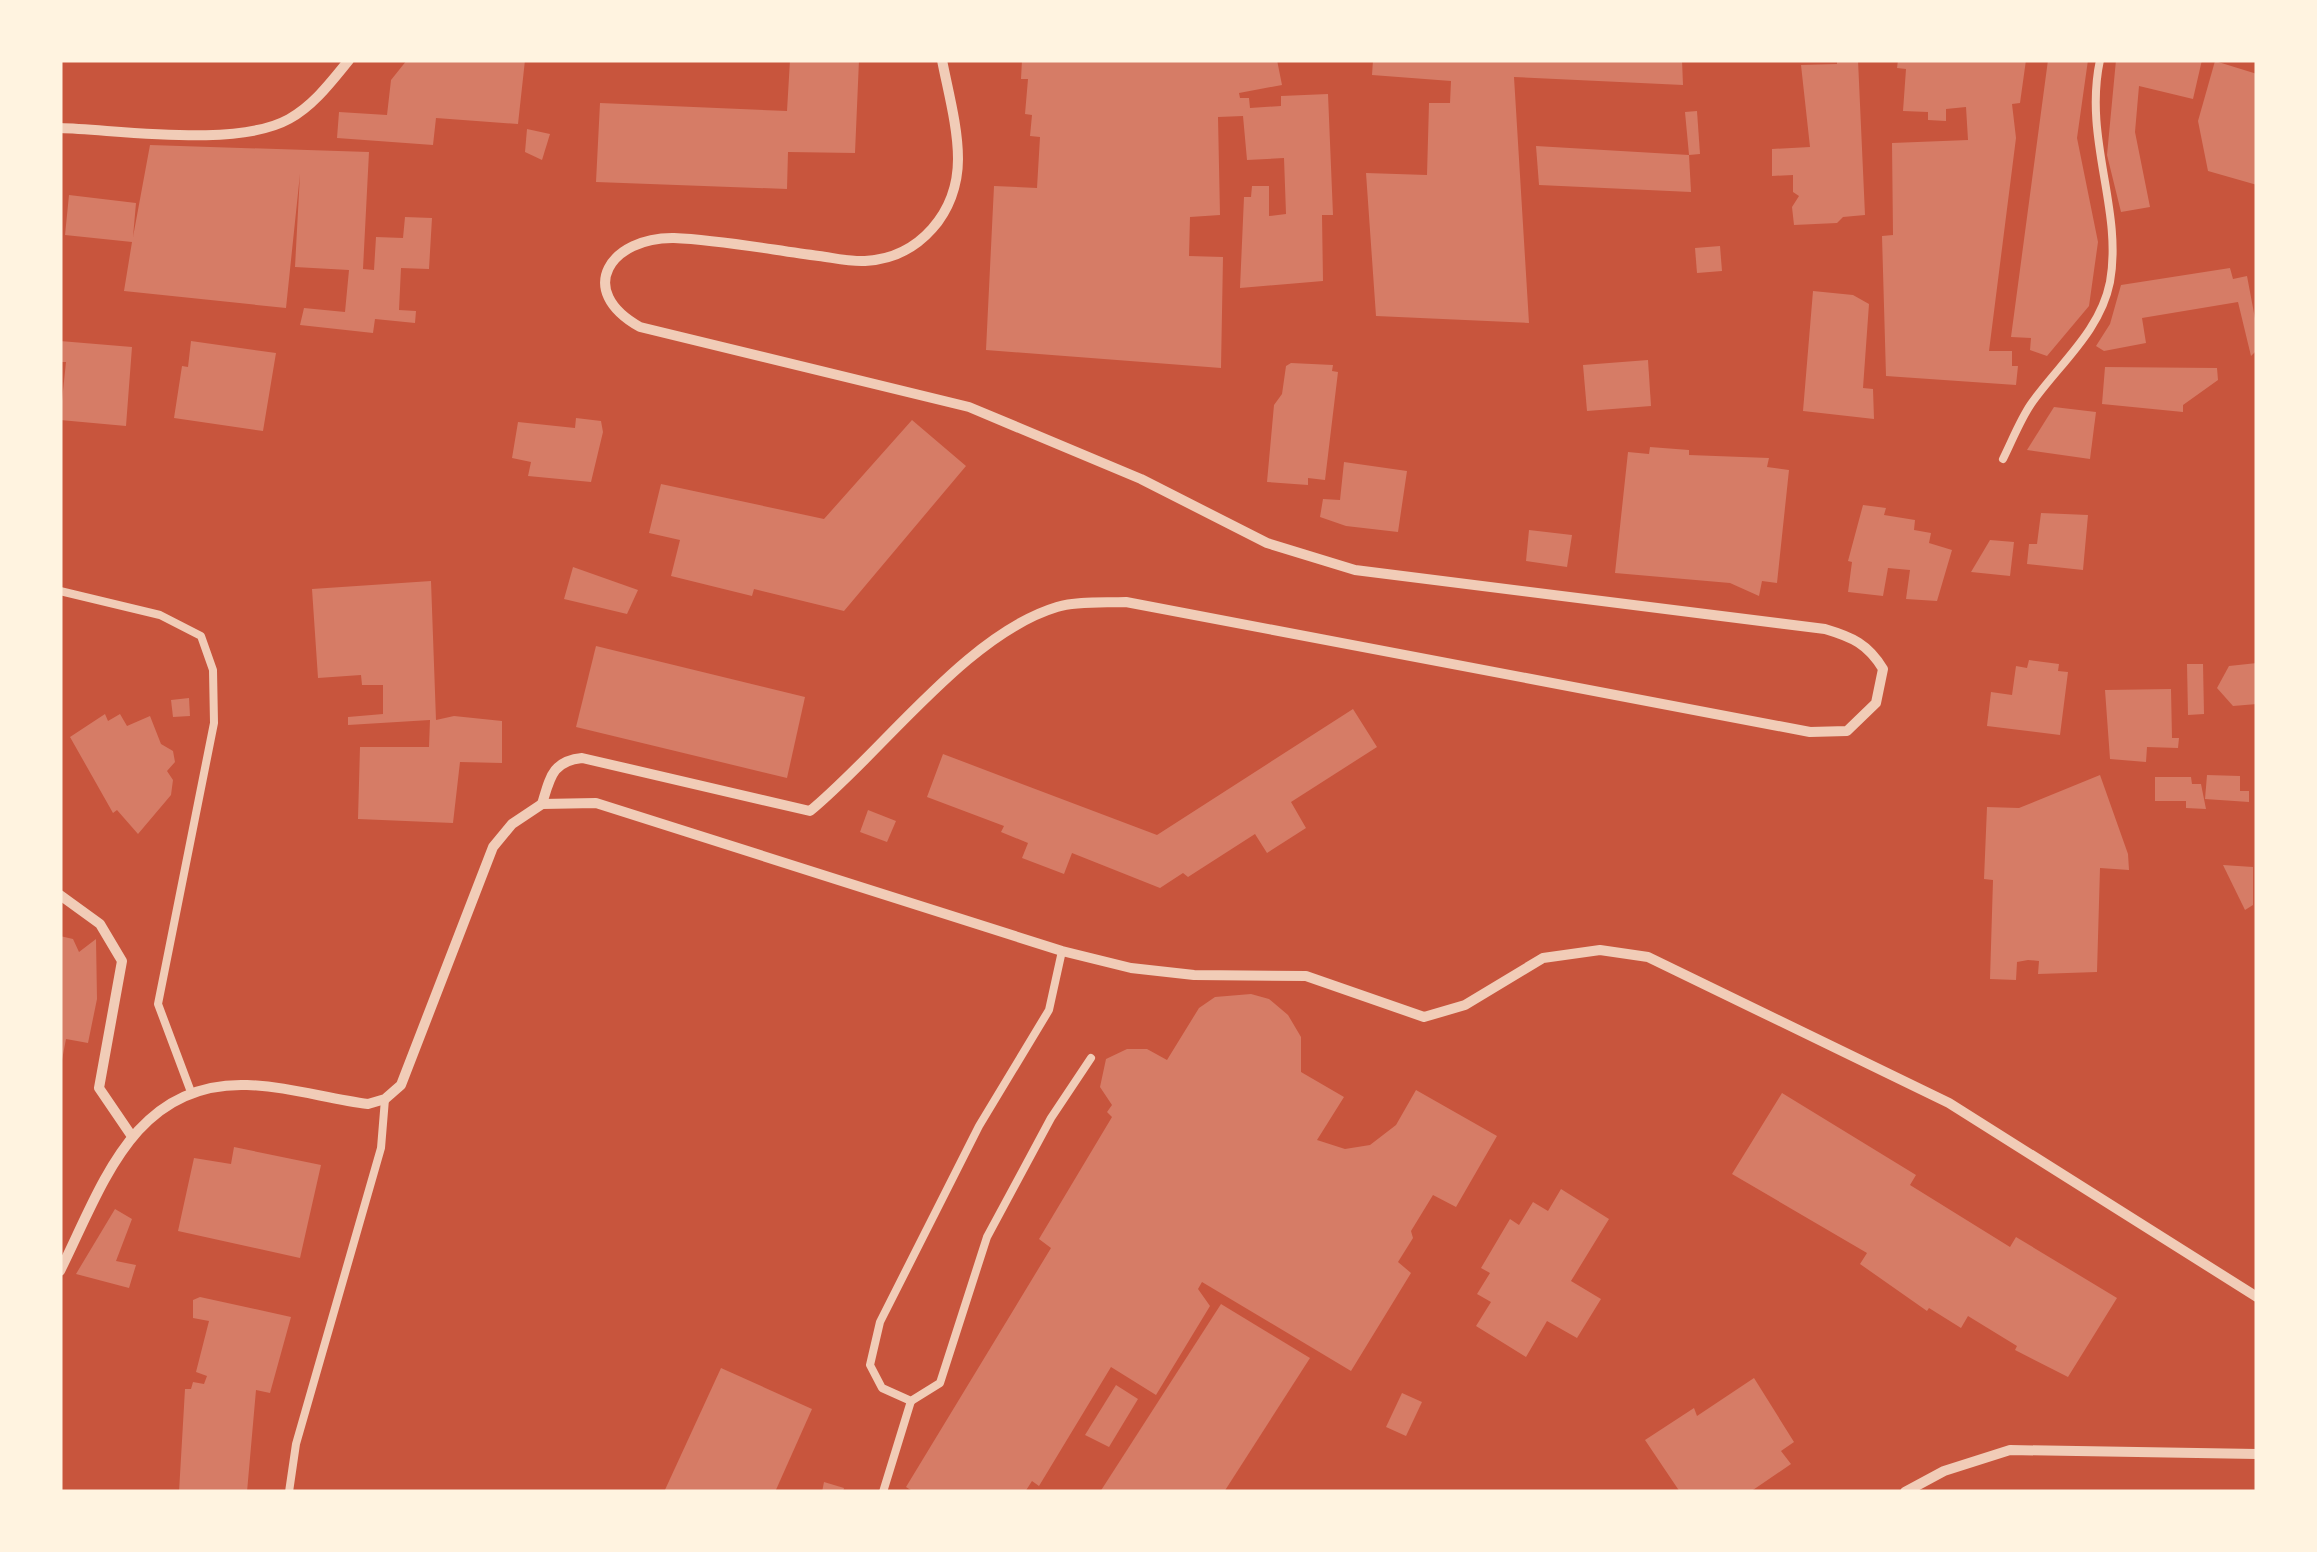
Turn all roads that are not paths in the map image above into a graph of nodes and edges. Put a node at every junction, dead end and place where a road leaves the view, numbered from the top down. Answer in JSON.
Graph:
{"nodes":[{"id":1,"x":349,"y":60,"type":"edge"},
{"id":2,"x":942,"y":60,"type":"edge"},
{"id":3,"x":2100,"y":60,"type":"edge"},
{"id":4,"x":60,"y":128,"type":"edge"},
{"id":5,"x":2003,"y":459,"type":"dead end"},
{"id":6,"x":60,"y":591,"type":"edge"},
{"id":7,"x":542,"y":804,"type":"junction"},
{"id":8,"x":60,"y":895,"type":"edge"},
{"id":9,"x":1062,"y":950,"type":"junction"},
{"id":10,"x":1090,"y":1058,"type":"dead end"},
{"id":11,"x":191,"y":1092,"type":"junction"},
{"id":12,"x":385,"y":1099,"type":"junction"},
{"id":13,"x":131,"y":1135,"type":"junction"},
{"id":14,"x":60,"y":1271,"type":"edge"},
{"id":15,"x":2257,"y":1298,"type":"edge"},
{"id":16,"x":911,"y":1401,"type":"junction"},
{"id":17,"x":2257,"y":1454,"type":"edge"},
{"id":18,"x":289,"y":1492,"type":"edge"},
{"id":19,"x":883,"y":1492,"type":"edge"},
{"id":20,"x":1904,"y":1492,"type":"edge"}],
"edges":[{"from":1,"to":4,"type":"street"},
{"from":2,"to":7,"type":"street"},
{"from":3,"to":5,"type":"lane"},
{"from":6,"to":11,"type":"lane"},
{"from":7,"to":9,"type":"street"},
{"from":7,"to":12,"type":"street"},
{"from":8,"to":13,"type":"street"},
{"from":9,"to":15,"type":"street"},
{"from":9,"to":16,"type":"lane"},
{"from":10,"to":16,"type":"lane"},
{"from":11,"to":12,"type":"street"},
{"from":11,"to":13,"type":"street"},
{"from":12,"to":18,"type":"lane"},
{"from":13,"to":14,"type":"street"},
{"from":16,"to":19,"type":"lane"},
{"from":17,"to":20,"type":"street"}]}
